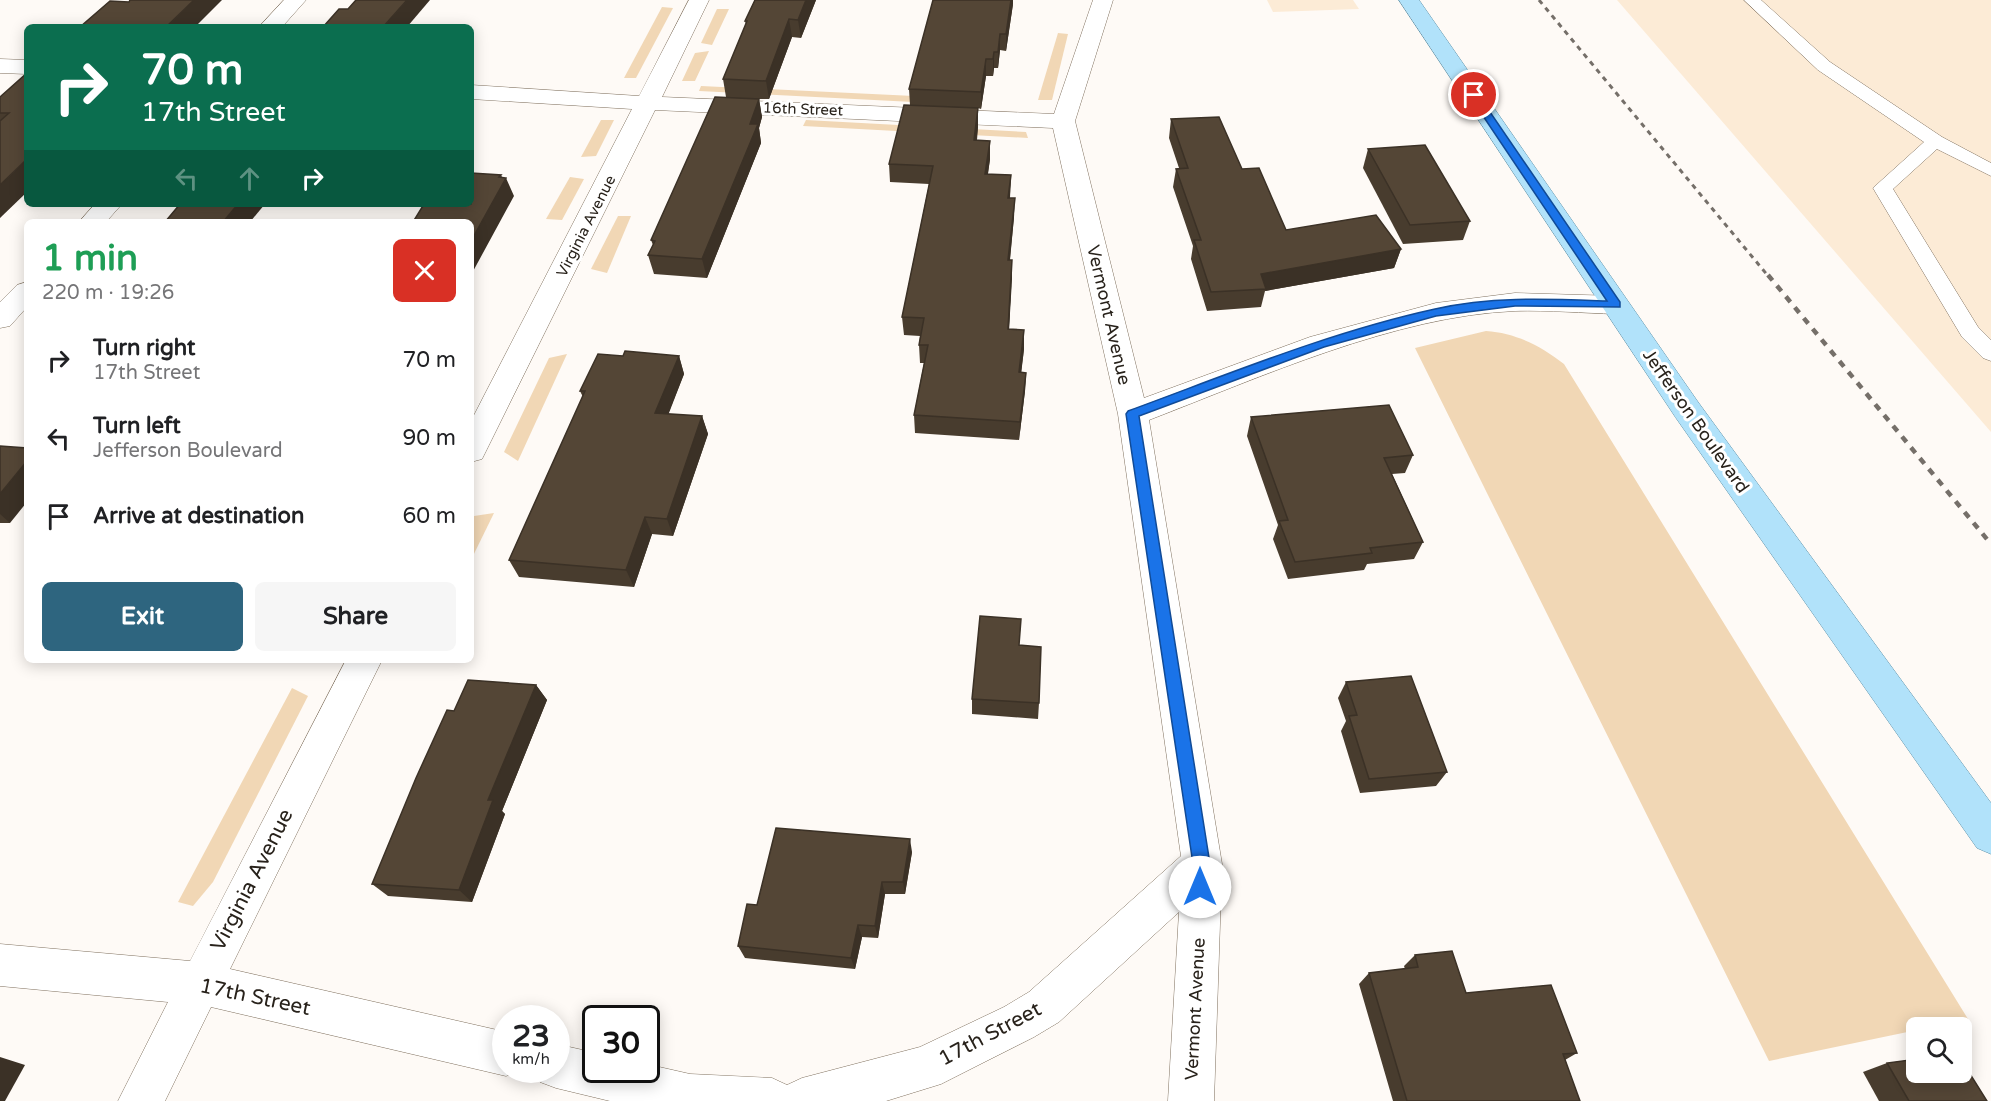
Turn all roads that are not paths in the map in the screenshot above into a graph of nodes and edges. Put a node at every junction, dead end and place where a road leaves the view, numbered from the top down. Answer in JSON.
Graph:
{"nodes":[{"id":1,"x":296,"y":0,"type":"edge"},
{"id":2,"x":699,"y":0,"type":"edge"},
{"id":3,"x":1103,"y":0,"type":"edge"},
{"id":4,"x":1409,"y":0,"type":"edge"},
{"id":5,"x":1752,"y":0,"type":"edge"},
{"id":6,"x":273,"y":24,"type":"edge"},
{"id":7,"x":0,"y":66,"type":"edge"},
{"id":8,"x":24,"y":67,"type":"edge"},
{"id":9,"x":474,"y":92,"type":"edge"},
{"id":10,"x":649,"y":103,"type":"junction"},
{"id":11,"x":1063,"y":121,"type":"junction"},
{"id":12,"x":1935,"y":141,"type":"junction"},
{"id":13,"x":1991,"y":170,"type":"edge"},
{"id":14,"x":106,"y":207,"type":"edge"},
{"id":15,"x":95,"y":219,"type":"edge"},
{"id":16,"x":24,"y":294,"type":"edge"},
{"id":17,"x":1616,"y":305,"type":"junction"},
{"id":18,"x":0,"y":319,"type":"edge"},
{"id":19,"x":1991,"y":353,"type":"edge"},
{"id":20,"x":1132,"y":414,"type":"junction"},
{"id":21,"x":474,"y":445,"type":"edge"},
{"id":22,"x":362,"y":663,"type":"edge"},
{"id":23,"x":1991,"y":835,"type":"edge"},
{"id":24,"x":1202,"y":864,"type":"junction"},
{"id":25,"x":0,"y":965,"type":"edge"},
{"id":26,"x":199,"y":983,"type":"junction"},
{"id":27,"x":492,"y":1051,"type":"edge"},
{"id":28,"x":570,"y":1069,"type":"edge"},
{"id":29,"x":141,"y":1101,"type":"edge"},
{"id":30,"x":772,"y":1101,"type":"edge"},
{"id":31,"x":802,"y":1101,"type":"edge"},
{"id":32,"x":1191,"y":1101,"type":"edge"}],
"edges":[{"from":1,"to":6,"type":"street"},
{"from":2,"to":10,"type":"street","name":"Virginia Avenue"},
{"from":3,"to":11,"type":"street"},
{"from":4,"to":17,"type":"main road","name":"Jefferson Boulevard"},
{"from":5,"to":12,"type":"lane"},
{"from":7,"to":8,"type":"street"},
{"from":9,"to":10,"type":"street","name":"16th Street"},
{"from":10,"to":11,"type":"street","name":"16th Street"},
{"from":10,"to":21,"type":"street","name":"Virginia Avenue"},
{"from":11,"to":20,"type":"street","name":"Vermont Avenue"},
{"from":12,"to":13,"type":"lane"},
{"from":12,"to":19,"type":"lane"},
{"from":14,"to":15,"type":"street"},
{"from":16,"to":18,"type":"street"},
{"from":17,"to":20,"type":"street"},
{"from":17,"to":23,"type":"main road","name":"Jefferson Boulevard"},
{"from":20,"to":24,"type":"street","name":"Vermont Avenue"},
{"from":22,"to":26,"type":"street","name":"Virginia Avenue"},
{"from":24,"to":31,"type":"street","name":"17th Street"},
{"from":24,"to":32,"type":"street","name":"Vermont Avenue"},
{"from":25,"to":26,"type":"street","name":"17th Street"},
{"from":26,"to":27,"type":"street","name":"17th Street"},
{"from":26,"to":29,"type":"street","name":"Virginia Avenue"},
{"from":28,"to":30,"type":"street"}]}
